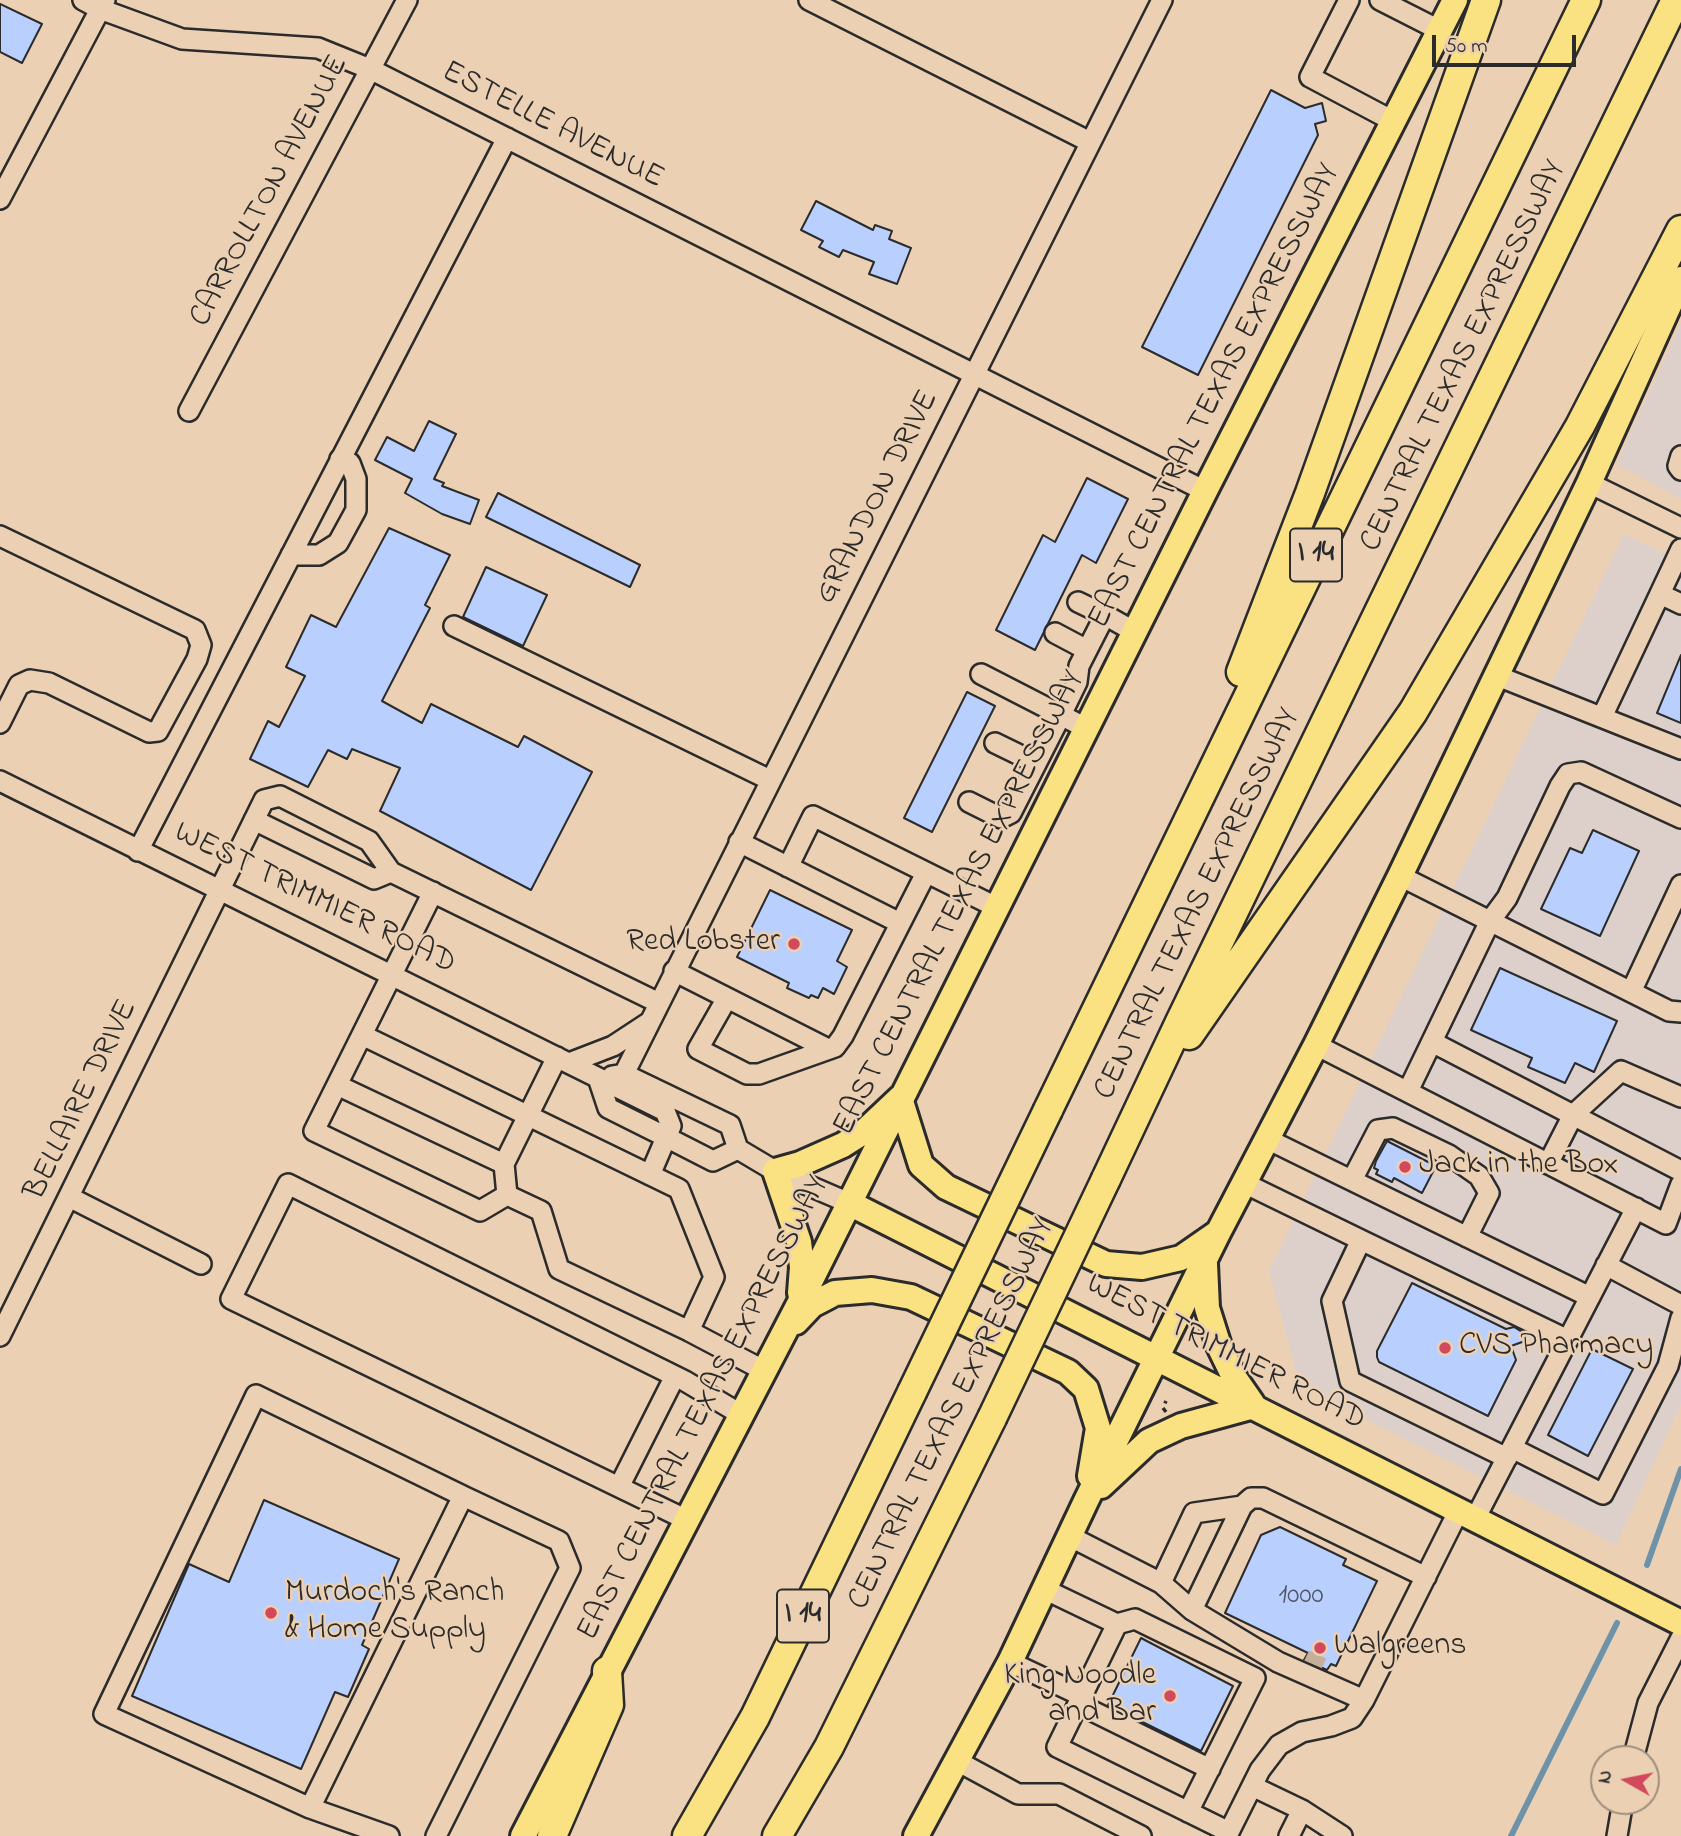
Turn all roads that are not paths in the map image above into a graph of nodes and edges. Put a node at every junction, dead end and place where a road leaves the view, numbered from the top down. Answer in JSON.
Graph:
{"nodes":[{"id":1,"x":407,"y":0,"type":"edge"},
{"id":2,"x":809,"y":0,"type":"edge"},
{"id":3,"x":1162,"y":0,"type":"edge"},
{"id":4,"x":1349,"y":0,"type":"edge"},
{"id":5,"x":1380,"y":0,"type":"edge"},
{"id":6,"x":1455,"y":0,"type":"edge"},
{"id":7,"x":1486,"y":0,"type":"edge"},
{"id":8,"x":1586,"y":0,"type":"edge"},
{"id":9,"x":1676,"y":0,"type":"edge"},
{"id":10,"x":96,"y":3,"type":"edge"},
{"id":11,"x":1439,"y":30,"type":"junction"},
{"id":12,"x":370,"y":68,"type":"junction"},
{"id":13,"x":1393,"y":121,"type":"junction"},
{"id":14,"x":507,"y":138,"type":"junction"},
{"id":15,"x":1090,"y":142,"type":"junction"},
{"id":16,"x":0,"y":199,"type":"edge"},
{"id":17,"x":1681,"y":230,"type":"edge"},
{"id":18,"x":1681,"y":279,"type":"edge"},
{"id":19,"x":974,"y":374,"type":"junction"},
{"id":20,"x":189,"y":411,"type":"dead end"},
{"id":21,"x":1681,"y":456,"type":"edge"},
{"id":22,"x":340,"y":459,"type":"junction"},
{"id":23,"x":1681,"y":470,"type":"edge"},
{"id":24,"x":1589,"y":483,"type":"junction"},
{"id":25,"x":1205,"y":491,"type":"junction"},
{"id":26,"x":1681,"y":528,"type":"edge"},
{"id":27,"x":0,"y":536,"type":"edge"},
{"id":28,"x":1681,"y":549,"type":"edge"},
{"id":29,"x":291,"y":555,"type":"junction"},
{"id":30,"x":1660,"y":594,"type":"junction"},
{"id":31,"x":1078,"y":602,"type":"dead end"},
{"id":32,"x":1681,"y":604,"type":"edge"},
{"id":33,"x":1105,"y":615,"type":"junction"},
{"id":34,"x":454,"y":626,"type":"dead end"},
{"id":35,"x":1135,"y":632,"type":"junction"},
{"id":36,"x":1055,"y":633,"type":"dead end"},
{"id":37,"x":1087,"y":650,"type":"junction"},
{"id":38,"x":981,"y":674,"type":"dead end"},
{"id":39,"x":1495,"y":675,"type":"junction"},
{"id":40,"x":1061,"y":715,"type":"junction"},
{"id":41,"x":1602,"y":717,"type":"junction"},
{"id":42,"x":0,"y":723,"type":"edge"},
{"id":43,"x":1086,"y":728,"type":"junction"},
{"id":44,"x":995,"y":743,"type":"dead end"},
{"id":45,"x":1225,"y":743,"type":"junction"},
{"id":46,"x":1681,"y":749,"type":"edge"},
{"id":47,"x":1037,"y":763,"type":"junction"},
{"id":48,"x":770,"y":780,"type":"junction"},
{"id":49,"x":0,"y":781,"type":"edge"},
{"id":50,"x":969,"y":802,"type":"dead end"},
{"id":51,"x":1011,"y":813,"type":"junction"},
{"id":52,"x":1681,"y":818,"type":"edge"},
{"id":53,"x":254,"y":820,"type":"junction"},
{"id":54,"x":1036,"y":826,"type":"junction"},
{"id":55,"x":739,"y":842,"type":"junction"},
{"id":56,"x":138,"y":851,"type":"junction"},
{"id":57,"x":788,"y":867,"type":"junction"},
{"id":58,"x":391,"y":872,"type":"junction"},
{"id":59,"x":926,"y":873,"type":"junction"},
{"id":60,"x":1400,"y":876,"type":"junction"},
{"id":61,"x":1681,"y":885,"type":"edge"},
{"id":62,"x":220,"y":892,"type":"junction"},
{"id":63,"x":433,"y":892,"type":"junction"},
{"id":64,"x":996,"y":907,"type":"junction"},
{"id":65,"x":1490,"y":921,"type":"junction"},
{"id":66,"x":900,"y":923,"type":"junction"},
{"id":67,"x":674,"y":971,"type":"junction"},
{"id":68,"x":391,"y":975,"type":"junction"},
{"id":69,"x":1631,"y":992,"type":"junction"},
{"id":70,"x":727,"y":998,"type":"junction"},
{"id":71,"x":659,"y":1003,"type":"junction"},
{"id":72,"x":1681,"y":1012,"type":"edge"},
{"id":73,"x":649,"y":1022,"type":"junction"},
{"id":74,"x":362,"y":1035,"type":"junction"},
{"id":75,"x":1432,"y":1042,"type":"junction"},
{"id":76,"x":1317,"y":1045,"type":"junction"},
{"id":77,"x":828,"y":1049,"type":"junction"},
{"id":78,"x":563,"y":1060,"type":"junction"},
{"id":79,"x":624,"y":1074,"type":"junction"},
{"id":80,"x":598,"y":1078,"type":"junction"},
{"id":81,"x":337,"y":1085,"type":"junction"},
{"id":82,"x":1408,"y":1091,"type":"junction"},
{"id":83,"x":1146,"y":1094,"type":"junction"},
{"id":84,"x":1681,"y":1097,"type":"edge"},
{"id":85,"x":900,"y":1098,"type":"junction"},
{"id":86,"x":529,"y":1115,"type":"junction"},
{"id":87,"x":1573,"y":1115,"type":"junction"},
{"id":88,"x":666,"y":1137,"type":"junction"},
{"id":89,"x":1267,"y":1139,"type":"junction"},
{"id":90,"x":738,"y":1149,"type":"junction"},
{"id":91,"x":504,"y":1164,"type":"junction"},
{"id":92,"x":1548,"y":1164,"type":"junction"},
{"id":93,"x":775,"y":1171,"type":"junction"},
{"id":94,"x":1681,"y":1171,"type":"edge"},
{"id":95,"x":650,"y":1175,"type":"junction"},
{"id":96,"x":1352,"y":1180,"type":"junction"},
{"id":97,"x":1244,"y":1183,"type":"junction"},
{"id":98,"x":1681,"y":1184,"type":"edge"},
{"id":99,"x":508,"y":1195,"type":"junction"},
{"id":100,"x":69,"y":1197,"type":"junction"},
{"id":101,"x":849,"y":1203,"type":"junction"},
{"id":102,"x":1636,"y":1208,"type":"junction"},
{"id":103,"x":1218,"y":1233,"type":"junction"},
{"id":104,"x":1467,"y":1237,"type":"junction"},
{"id":105,"x":1361,"y":1240,"type":"junction"},
{"id":106,"x":1205,"y":1260,"type":"junction"},
{"id":107,"x":201,"y":1264,"type":"dead end"},
{"id":108,"x":1606,"y":1265,"type":"junction"},
{"id":109,"x":1590,"y":1297,"type":"junction"},
{"id":110,"x":799,"y":1304,"type":"junction"},
{"id":111,"x":1681,"y":1305,"type":"edge"},
{"id":112,"x":1681,"y":1318,"type":"edge"},
{"id":113,"x":689,"y":1331,"type":"junction"},
{"id":114,"x":0,"y":1336,"type":"edge"},
{"id":115,"x":1567,"y":1340,"type":"junction"},
{"id":116,"x":778,"y":1342,"type":"junction"},
{"id":117,"x":1158,"y":1357,"type":"junction"},
{"id":118,"x":763,"y":1370,"type":"junction"},
{"id":119,"x":676,"y":1376,"type":"junction"},
{"id":120,"x":1254,"y":1406,"type":"junction"},
{"id":121,"x":742,"y":1415,"type":"junction"},
{"id":122,"x":1509,"y":1453,"type":"junction"},
{"id":123,"x":618,"y":1487,"type":"junction"},
{"id":124,"x":463,"y":1496,"type":"junction"},
{"id":125,"x":1086,"y":1501,"type":"junction"},
{"id":126,"x":1242,"y":1506,"type":"junction"},
{"id":127,"x":1467,"y":1514,"type":"junction"},
{"id":128,"x":687,"y":1520,"type":"junction"},
{"id":129,"x":1069,"y":1536,"type":"junction"},
{"id":130,"x":1426,"y":1577,"type":"junction"},
{"id":131,"x":1161,"y":1583,"type":"junction"},
{"id":132,"x":1044,"y":1589,"type":"junction"},
{"id":133,"x":1192,"y":1610,"type":"junction"},
{"id":134,"x":1681,"y":1623,"type":"edge"},
{"id":135,"x":1117,"y":1624,"type":"junction"},
{"id":136,"x":1681,"y":1638,"type":"edge"},
{"id":137,"x":1305,"y":1659,"type":"tunnel mouth"},
{"id":138,"x":1010,"y":1662,"type":"junction"},
{"id":139,"x":1278,"y":1662,"type":"junction"},
{"id":140,"x":1328,"y":1670,"type":"tunnel mouth"},
{"id":141,"x":607,"y":1671,"type":"junction"},
{"id":142,"x":1356,"y":1696,"type":"junction"},
{"id":143,"x":1080,"y":1700,"type":"junction"},
{"id":144,"x":1637,"y":1745,"type":"edge"},
{"id":145,"x":957,"y":1761,"type":"junction"},
{"id":146,"x":1210,"y":1769,"type":"junction"},
{"id":147,"x":1252,"y":1786,"type":"junction"},
{"id":148,"x":310,"y":1808,"type":"junction"},
{"id":149,"x":1302,"y":1810,"type":"junction"},
{"id":150,"x":1188,"y":1812,"type":"junction"},
{"id":151,"x":1621,"y":1815,"type":"edge"},
{"id":152,"x":924,"y":1833,"type":"edge"},
{"id":153,"x":1228,"y":1834,"type":"edge"},
{"id":154,"x":1138,"y":1835,"type":"edge"},
{"id":155,"x":389,"y":1836,"type":"edge"},
{"id":156,"x":436,"y":1836,"type":"edge"},
{"id":157,"x":523,"y":1836,"type":"edge"},
{"id":158,"x":552,"y":1836,"type":"edge"},
{"id":159,"x":687,"y":1836,"type":"edge"},
{"id":160,"x":777,"y":1836,"type":"edge"},
{"id":161,"x":1289,"y":1836,"type":"edge"},
{"id":162,"x":1342,"y":1836,"type":"edge"},
{"id":163,"x":1617,"y":1836,"type":"edge"}],
"edges":[{"from":1,"to":12,"type":"street","name":"CARROLLTON AVENUE"},
{"from":2,"to":15,"type":"street"},
{"from":3,"to":15,"type":"street","name":"GRANDON DRIVE"},
{"from":4,"to":13,"type":"street"},
{"from":5,"to":11,"type":"street"},
{"from":6,"to":11,"type":"main road","name":"EAST CENTRAL TEXAS EXPRESSWAY"},
{"from":7,"to":45,"type":"highway"},
{"from":8,"to":45,"type":"highway","name":"CENTRAL TEXAS EXPRESSWAY","number":"I 14"},
{"from":9,"to":83,"type":"highway","name":"CENTRAL TEXAS EXPRESSWAY","number":"I 14"},
{"from":10,"to":12,"type":"street","name":"ESTELLE AVENUE"},
{"from":10,"to":16,"type":"street"},
{"from":11,"to":13,"type":"main road","name":"EAST CENTRAL TEXAS EXPRESSWAY"},
{"from":12,"to":14,"type":"street","name":"ESTELLE AVENUE"},
{"from":12,"to":20,"type":"street","name":"CARROLLTON AVENUE"},
{"from":13,"to":25,"type":"main road","name":"EAST CENTRAL TEXAS EXPRESSWAY"},
{"from":14,"to":19,"type":"street","name":"ESTELLE AVENUE"},
{"from":14,"to":22,"type":"street"},
{"from":15,"to":19,"type":"street","name":"GRANDON DRIVE"},
{"from":17,"to":83,"type":"highway"},
{"from":18,"to":24,"type":"main road"},
{"from":19,"to":25,"type":"street","name":"ESTELLE AVENUE"},
{"from":19,"to":48,"type":"street","name":"GRANDON DRIVE"},
{"from":21,"to":23,"type":"street"},
{"from":22,"to":29,"type":"street"},
{"from":22,"to":29,"type":"street"},
{"from":24,"to":26,"type":"street"},
{"from":24,"to":39,"type":"main road"},
{"from":25,"to":35,"type":"main road","name":"EAST CENTRAL TEXAS EXPRESSWAY"},
{"from":27,"to":42,"type":"street"},
{"from":28,"to":30,"type":"street"},
{"from":29,"to":56,"type":"street"},
{"from":30,"to":32,"type":"street"},
{"from":30,"to":41,"type":"street"},
{"from":31,"to":33,"type":"street"},
{"from":33,"to":35,"type":"street"},
{"from":33,"to":37,"type":"street"},
{"from":34,"to":48,"type":"street"},
{"from":35,"to":43,"type":"main road","name":"EAST CENTRAL TEXAS EXPRESSWAY"},
{"from":36,"to":37,"type":"street"},
{"from":37,"to":40,"type":"street"},
{"from":38,"to":40,"type":"street"},
{"from":39,"to":41,"type":"street"},
{"from":39,"to":60,"type":"main road"},
{"from":40,"to":43,"type":"street"},
{"from":40,"to":47,"type":"street"},
{"from":41,"to":46,"type":"street"},
{"from":43,"to":54,"type":"main road","name":"EAST CENTRAL TEXAS EXPRESSWAY"},
{"from":44,"to":47,"type":"street"},
{"from":45,"to":159,"type":"highway","name":"CENTRAL TEXAS EXPRESSWAY","number":"I 14","bridge":true},
{"from":47,"to":51,"type":"street"},
{"from":48,"to":55,"type":"street","name":"GRANDON DRIVE"},
{"from":49,"to":56,"type":"street","name":"WEST TRIMMIER ROAD"},
{"from":50,"to":51,"type":"street"},
{"from":51,"to":54,"type":"street"},
{"from":52,"to":65,"type":"street"},
{"from":53,"to":58,"type":"street"},
{"from":53,"to":58,"type":"street","name":"BELLAIRE DRIVE"},
{"from":53,"to":62,"type":"street","name":"BELLAIRE DRIVE"},
{"from":54,"to":64,"type":"main road","name":"EAST CENTRAL TEXAS EXPRESSWAY"},
{"from":55,"to":57,"type":"street"},
{"from":55,"to":67,"type":"street","name":"GRANDON DRIVE"},
{"from":56,"to":62,"type":"street","name":"WEST TRIMMIER ROAD"},
{"from":57,"to":59,"type":"street"},
{"from":57,"to":66,"type":"street"},
{"from":58,"to":63,"type":"street"},
{"from":59,"to":64,"type":"street"},
{"from":59,"to":66,"type":"street"},
{"from":60,"to":65,"type":"street"},
{"from":60,"to":76,"type":"main road"},
{"from":61,"to":69,"type":"street"},
{"from":62,"to":68,"type":"street","name":"WEST TRIMMIER ROAD"},
{"from":62,"to":100,"type":"street","name":"BELLAIRE DRIVE"},
{"from":63,"to":68,"type":"street"},
{"from":63,"to":71,"type":"street"},
{"from":64,"to":85,"type":"main road","name":"EAST CENTRAL TEXAS EXPRESSWAY"},
{"from":65,"to":69,"type":"street"},
{"from":65,"to":75,"type":"street"},
{"from":66,"to":77,"type":"street"},
{"from":67,"to":70,"type":"street"},
{"from":67,"to":71,"type":"street","name":"GRANDON DRIVE"},
{"from":68,"to":74,"type":"street"},
{"from":68,"to":78,"type":"street","name":"WEST TRIMMIER ROAD"},
{"from":69,"to":72,"type":"street"},
{"from":70,"to":77,"type":"street"},
{"from":70,"to":77,"type":"street"},
{"from":71,"to":73,"type":"street","name":"GRANDON DRIVE"},
{"from":73,"to":78,"type":"street","name":"GRANDON DRIVE"},
{"from":73,"to":79,"type":"street","name":"GRANDON DRIVE"},
{"from":74,"to":81,"type":"street"},
{"from":74,"to":86,"type":"street"},
{"from":75,"to":82,"type":"street"},
{"from":75,"to":87,"type":"street"},
{"from":76,"to":82,"type":"street"},
{"from":76,"to":89,"type":"main road"},
{"from":78,"to":80,"type":"street","name":"WEST TRIMMIER ROAD"},
{"from":78,"to":86,"type":"street"},
{"from":79,"to":80,"type":"street"},
{"from":79,"to":90,"type":"street","name":"WEST TRIMMIER ROAD"},
{"from":80,"to":88,"type":"street"},
{"from":81,"to":91,"type":"street"},
{"from":81,"to":99,"type":"street"},
{"from":82,"to":92,"type":"street"},
{"from":83,"to":160,"type":"highway","name":"CENTRAL TEXAS EXPRESSWAY","number":"I 14","bridge":true},
{"from":84,"to":87,"type":"street"},
{"from":85,"to":93,"type":"main road"},
{"from":85,"to":101,"type":"main road","name":"EAST CENTRAL TEXAS EXPRESSWAY"},
{"from":85,"to":103,"type":"main road"},
{"from":86,"to":91,"type":"street"},
{"from":86,"to":95,"type":"street"},
{"from":87,"to":92,"type":"street"},
{"from":87,"to":94,"type":"street"},
{"from":88,"to":90,"type":"street"},
{"from":88,"to":95,"type":"street"},
{"from":89,"to":96,"type":"street"},
{"from":89,"to":97,"type":"main road"},
{"from":90,"to":93,"type":"street","name":"WEST TRIMMIER ROAD"},
{"from":91,"to":99,"type":"street"},
{"from":92,"to":102,"type":"street"},
{"from":93,"to":101,"type":"street","name":"WEST TRIMMIER ROAD"},
{"from":93,"to":110,"type":"main road"},
{"from":95,"to":113,"type":"street"},
{"from":96,"to":104,"type":"street"},
{"from":96,"to":104,"type":"street"},
{"from":97,"to":103,"type":"main road"},
{"from":97,"to":105,"type":"street"},
{"from":98,"to":102,"type":"street"},
{"from":99,"to":113,"type":"street"},
{"from":100,"to":107,"type":"street"},
{"from":100,"to":114,"type":"street","name":"BELLAIRE DRIVE"},
{"from":101,"to":110,"type":"main road","name":"EAST CENTRAL TEXAS EXPRESSWAY"},
{"from":101,"to":117,"type":"main road","name":"WEST TRIMMIER ROAD"},
{"from":102,"to":108,"type":"street"},
{"from":103,"to":106,"type":"main road"},
{"from":104,"to":109,"type":"street"},
{"from":105,"to":115,"type":"street"},
{"from":105,"to":122,"type":"street"},
{"from":106,"to":117,"type":"main road"},
{"from":106,"to":120,"type":"main road"},
{"from":108,"to":109,"type":"street"},
{"from":108,"to":111,"type":"street"},
{"from":109,"to":115,"type":"street"},
{"from":110,"to":116,"type":"main road","name":"EAST CENTRAL TEXAS EXPRESSWAY"},
{"from":112,"to":122,"type":"street"},
{"from":113,"to":118,"type":"street"},
{"from":115,"to":122,"type":"street"},
{"from":116,"to":118,"type":"main road","name":"EAST CENTRAL TEXAS EXPRESSWAY"},
{"from":116,"to":125,"type":"main road"},
{"from":117,"to":120,"type":"main road","name":"WEST TRIMMIER ROAD"},
{"from":117,"to":125,"type":"main road"},
{"from":118,"to":121,"type":"main road","name":"EAST CENTRAL TEXAS EXPRESSWAY"},
{"from":119,"to":121,"type":"street"},
{"from":119,"to":123,"type":"street"},
{"from":119,"to":123,"type":"street"},
{"from":120,"to":125,"type":"main road"},
{"from":120,"to":127,"type":"main road","name":"WEST TRIMMIER ROAD"},
{"from":121,"to":128,"type":"main road","name":"EAST CENTRAL TEXAS EXPRESSWAY"},
{"from":122,"to":127,"type":"street"},
{"from":123,"to":128,"type":"street"},
{"from":124,"to":148,"type":"street"},
{"from":124,"to":148,"type":"street"},
{"from":124,"to":156,"type":"street"},
{"from":125,"to":129,"type":"main road"},
{"from":126,"to":130,"type":"street"},
{"from":126,"to":131,"type":"street"},
{"from":126,"to":133,"type":"street"},
{"from":127,"to":130,"type":"street"},
{"from":127,"to":134,"type":"main road","name":"WEST TRIMMIER ROAD"},
{"from":128,"to":141,"type":"main road","name":"EAST CENTRAL TEXAS EXPRESSWAY"},
{"from":129,"to":131,"type":"street"},
{"from":129,"to":132,"type":"main road"},
{"from":130,"to":142,"type":"street"},
{"from":131,"to":133,"type":"street"},
{"from":132,"to":135,"type":"street"},
{"from":132,"to":138,"type":"main road"},
{"from":133,"to":139,"type":"street"},
{"from":135,"to":143,"type":"street"},
{"from":135,"to":146,"type":"street"},
{"from":136,"to":144,"type":"street"},
{"from":137,"to":139,"type":"street"},
{"from":138,"to":143,"type":"street"},
{"from":138,"to":145,"type":"main road"},
{"from":139,"to":142,"type":"street"},
{"from":140,"to":142,"type":"street"},
{"from":141,"to":157,"type":"main road","name":"EAST CENTRAL TEXAS EXPRESSWAY"},
{"from":141,"to":158,"type":"highway"},
{"from":142,"to":147,"type":"street"},
{"from":143,"to":146,"type":"street"},
{"from":143,"to":150,"type":"street"},
{"from":145,"to":152,"type":"main road"},
{"from":145,"to":154,"type":"street"},
{"from":146,"to":150,"type":"street"},
{"from":147,"to":149,"type":"street"},
{"from":147,"to":153,"type":"street"},
{"from":148,"to":155,"type":"street"},
{"from":149,"to":161,"type":"street"},
{"from":149,"to":162,"type":"street"},
{"from":150,"to":153,"type":"street"},
{"from":151,"to":163,"type":"street"}]}
